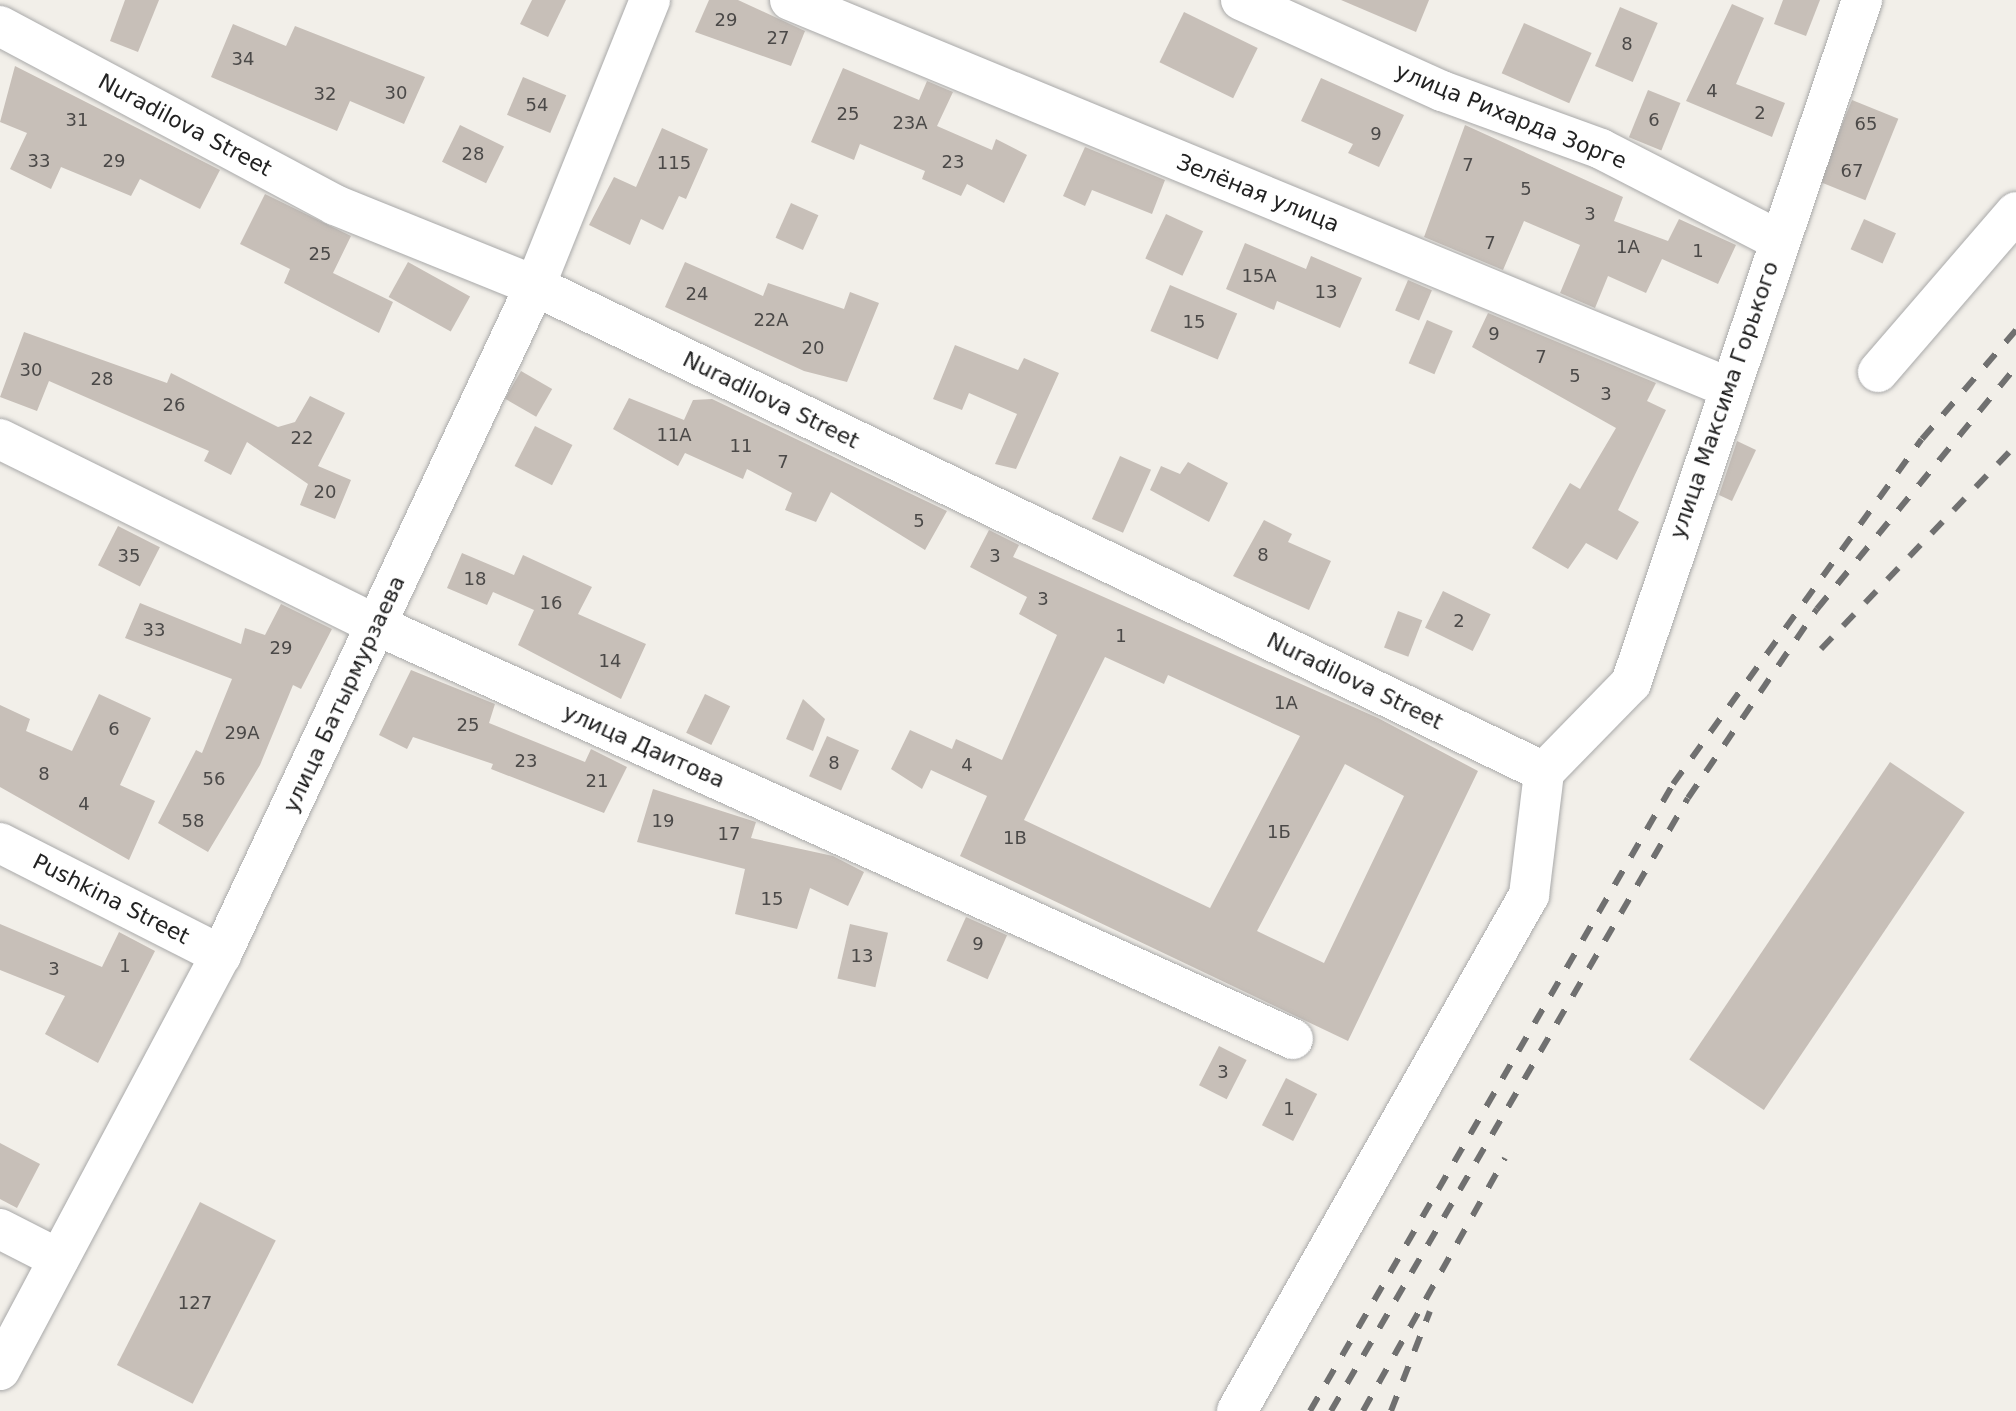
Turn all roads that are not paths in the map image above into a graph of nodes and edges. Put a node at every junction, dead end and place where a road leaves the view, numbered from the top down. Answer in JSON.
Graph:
{"nodes":[{"id":1,"x":650,"y":0,"type":"edge"},
{"id":2,"x":790,"y":0,"type":"edge"},
{"id":3,"x":1862,"y":0,"type":"edge"},
{"id":4,"x":1266,"y":5,"type":"edge"},
{"id":5,"x":0,"y":26,"type":"edge"},
{"id":6,"x":2016,"y":212,"type":"edge"},
{"id":7,"x":1778,"y":240,"type":"junction"},
{"id":8,"x":535,"y":286,"type":"junction"},
{"id":9,"x":1878,"y":372,"type":"dead end"},
{"id":10,"x":1727,"y":387,"type":"junction"},
{"id":11,"x":0,"y":439,"type":"edge"},
{"id":12,"x":376,"y":625,"type":"junction"},
{"id":13,"x":1544,"y":772,"type":"junction"},
{"id":14,"x":0,"y":843,"type":"edge"},
{"id":15,"x":221,"y":955,"type":"junction"},
{"id":16,"x":1293,"y":1039,"type":"dead end"},
{"id":17,"x":0,"y":1229,"type":"edge"},
{"id":18,"x":59,"y":1259,"type":"junction"},
{"id":19,"x":0,"y":1370,"type":"edge"},
{"id":20,"x":1237,"y":1411,"type":"edge"}],
"edges":[{"from":1,"to":8,"type":"street","name":"улица Батырмурзаева"},
{"from":2,"to":10,"type":"street","name":"Зелёная улица"},
{"from":3,"to":7,"type":"street","name":"улица Максима Горького"},
{"from":4,"to":7,"type":"street","name":"улица Рихарда Зорге"},
{"from":5,"to":8,"type":"street","name":"Nuradilova Street"},
{"from":6,"to":9,"type":"street"},
{"from":7,"to":10,"type":"street","name":"улица Максима Горького"},
{"from":8,"to":12,"type":"street","name":"улица Батырмурзаева"},
{"from":8,"to":13,"type":"street","name":"Nuradilova Street"},
{"from":10,"to":13,"type":"street","name":"улица Максима Горького"},
{"from":11,"to":12,"type":"street","name":"улица Даитова"},
{"from":12,"to":15,"type":"street","name":"улица Батырмурзаева"},
{"from":12,"to":16,"type":"street","name":"улица Даитова"},
{"from":13,"to":20,"type":"street"},
{"from":14,"to":15,"type":"street","name":"Pushkina Street"},
{"from":15,"to":18,"type":"street","name":"улица Батырмурзаева"},
{"from":17,"to":18,"type":"street"},
{"from":18,"to":19,"type":"street","name":"улица Батырмурзаева"}]}
